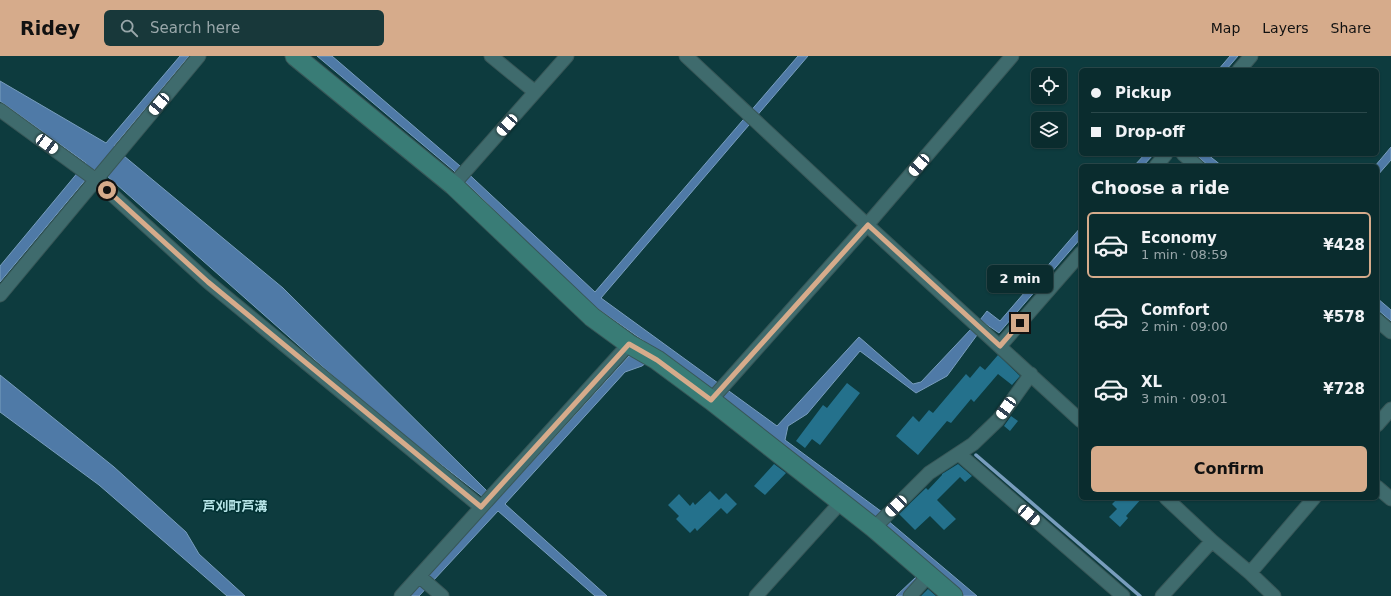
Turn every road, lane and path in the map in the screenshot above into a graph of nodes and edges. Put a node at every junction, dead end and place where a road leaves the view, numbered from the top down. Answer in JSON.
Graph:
{"nodes":[{"id":1,"x":199,"y":56,"type":"edge"},
{"id":2,"x":295,"y":56,"type":"edge"},
{"id":3,"x":491,"y":56,"type":"edge"},
{"id":4,"x":567,"y":56,"type":"edge"},
{"id":5,"x":686,"y":56,"type":"edge"},
{"id":6,"x":1012,"y":56,"type":"edge"},
{"id":7,"x":1251,"y":56,"type":"edge"},
{"id":8,"x":1241,"y":68,"type":"edge"},
{"id":9,"x":535,"y":92,"type":"junction"},
{"id":10,"x":0,"y":110,"type":"edge"},
{"id":11,"x":1164,"y":156,"type":"edge"},
{"id":12,"x":1185,"y":156,"type":"edge"},
{"id":13,"x":1158,"y":164,"type":"edge"},
{"id":14,"x":1195,"y":164,"type":"edge"},
{"id":15,"x":99,"y":176,"type":"junction"},
{"id":16,"x":453,"y":185,"type":"junction"},
{"id":17,"x":868,"y":225,"type":"junction"},
{"id":18,"x":1079,"y":255,"type":"edge"},
{"id":19,"x":0,"y":295,"type":"edge"},
{"id":20,"x":1379,"y":322,"type":"edge"},
{"id":21,"x":1391,"y":332,"type":"edge"},
{"id":22,"x":1000,"y":346,"type":"junction"},
{"id":23,"x":642,"y":352,"type":"junction"},
{"id":24,"x":1031,"y":374,"type":"junction"},
{"id":25,"x":711,"y":400,"type":"junction"},
{"id":26,"x":1391,"y":409,"type":"edge"},
{"id":27,"x":1079,"y":418,"type":"edge"},
{"id":28,"x":1379,"y":423,"type":"edge"},
{"id":29,"x":959,"y":454,"type":"junction"},
{"id":30,"x":1379,"y":489,"type":"edge"},
{"id":31,"x":1391,"y":499,"type":"edge"},
{"id":32,"x":1168,"y":500,"type":"edge"},
{"id":33,"x":1312,"y":500,"type":"edge"},
{"id":34,"x":486,"y":501,"type":"junction"},
{"id":35,"x":841,"y":502,"type":"junction"},
{"id":36,"x":874,"y":528,"type":"junction"},
{"id":37,"x":1212,"y":540,"type":"junction"},
{"id":38,"x":1250,"y":573,"type":"junction"},
{"id":39,"x":929,"y":575,"type":"junction"},
{"id":40,"x":419,"y":576,"type":"junction"},
{"id":41,"x":401,"y":596,"type":"edge"},
{"id":42,"x":442,"y":596,"type":"edge"},
{"id":43,"x":756,"y":596,"type":"edge"},
{"id":44,"x":910,"y":596,"type":"edge"},
{"id":45,"x":953,"y":596,"type":"edge"},
{"id":46,"x":1123,"y":596,"type":"edge"},
{"id":47,"x":1162,"y":596,"type":"edge"},
{"id":48,"x":1274,"y":596,"type":"edge"}],
"edges":[{"from":1,"to":15,"type":"street"},
{"from":2,"to":16,"type":"street"},
{"from":3,"to":9,"type":"street"},
{"from":4,"to":9,"type":"street"},
{"from":5,"to":17,"type":"street"},
{"from":6,"to":17,"type":"street"},
{"from":7,"to":8,"type":"street"},
{"from":9,"to":16,"type":"street"},
{"from":10,"to":15,"type":"street"},
{"from":11,"to":13,"type":"street"},
{"from":12,"to":14,"type":"street"},
{"from":15,"to":19,"type":"street"},
{"from":15,"to":34,"type":"street"},
{"from":16,"to":23,"type":"street"},
{"from":17,"to":22,"type":"street"},
{"from":17,"to":25,"type":"street"},
{"from":18,"to":22,"type":"street"},
{"from":20,"to":21,"type":"street"},
{"from":22,"to":24,"type":"street"},
{"from":23,"to":25,"type":"street"},
{"from":23,"to":34,"type":"street"},
{"from":24,"to":27,"type":"street"},
{"from":24,"to":29,"type":"street"},
{"from":25,"to":35,"type":"street"},
{"from":26,"to":28,"type":"street"},
{"from":29,"to":36,"type":"street"},
{"from":29,"to":46,"type":"street"},
{"from":30,"to":31,"type":"street"},
{"from":32,"to":37,"type":"street"},
{"from":33,"to":38,"type":"street"},
{"from":34,"to":40,"type":"street"},
{"from":35,"to":36,"type":"street"},
{"from":35,"to":43,"type":"street"},
{"from":36,"to":39,"type":"street"},
{"from":37,"to":38,"type":"street"},
{"from":37,"to":47,"type":"street"},
{"from":38,"to":48,"type":"street"},
{"from":39,"to":44,"type":"street"},
{"from":39,"to":45,"type":"street"},
{"from":40,"to":41,"type":"street"},
{"from":40,"to":42,"type":"street"}]}
